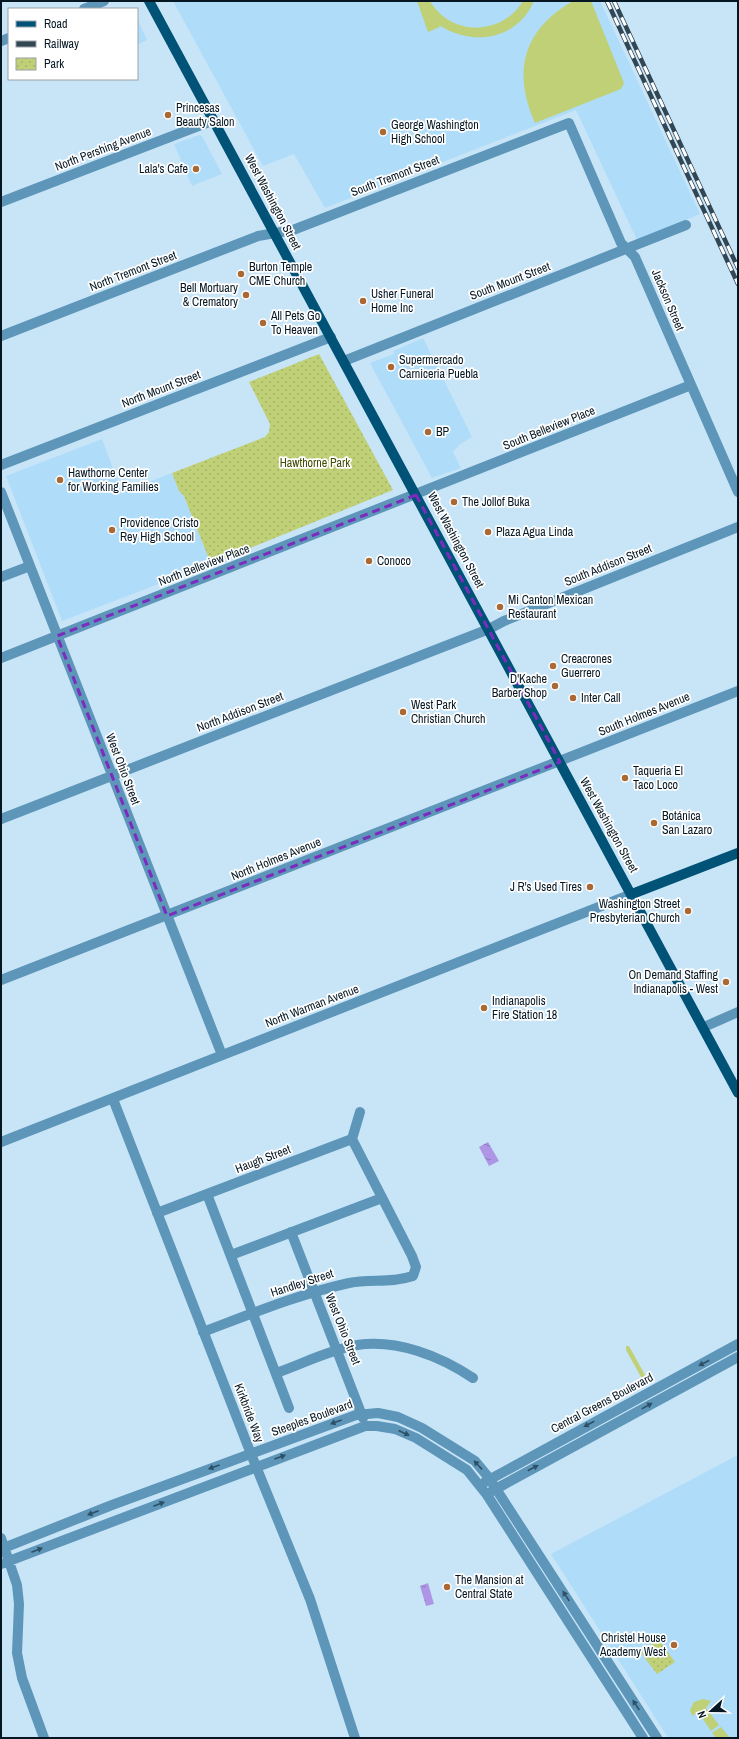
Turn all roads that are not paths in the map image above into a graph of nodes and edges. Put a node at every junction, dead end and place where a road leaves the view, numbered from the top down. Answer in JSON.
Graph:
{"nodes":[{"id":1,"x":104,"y":1,"type":"edge"},
{"id":2,"x":149,"y":1,"type":"edge"},
{"id":3,"x":86,"y":8,"type":"edge"},
{"id":4,"x":214,"y":120,"type":"junction"},
{"id":5,"x":569,"y":123,"type":"joint"},
{"id":6,"x":1,"y":202,"type":"edge"},
{"id":7,"x":686,"y":225,"type":"dead end"},
{"id":8,"x":276,"y":233,"type":"junction"},
{"id":9,"x":627,"y":249,"type":"junction"},
{"id":10,"x":1,"y":336,"type":"edge"},
{"id":11,"x":331,"y":337,"type":"junction"},
{"id":12,"x":344,"y":361,"type":"junction"},
{"id":13,"x":691,"y":385,"type":"junction"},
{"id":14,"x":1,"y":465,"type":"edge"},
{"id":15,"x":1,"y":492,"type":"edge"},
{"id":16,"x":738,"y":492,"type":"edge"},
{"id":17,"x":416,"y":495,"type":"junction"},
{"id":18,"x":738,"y":527,"type":"edge"},
{"id":19,"x":30,"y":566,"type":"junction"},
{"id":20,"x":1,"y":577,"type":"edge"},
{"id":21,"x":489,"y":629,"type":"junction"},
{"id":22,"x":57,"y":636,"type":"junction"},
{"id":23,"x":1,"y":658,"type":"edge"},
{"id":24,"x":738,"y":690,"type":"edge"},
{"id":25,"x":560,"y":762,"type":"junction"},
{"id":26,"x":112,"y":776,"type":"junction"},
{"id":27,"x":1,"y":819,"type":"edge"},
{"id":28,"x":738,"y":854,"type":"edge"},
{"id":29,"x":632,"y":894,"type":"junction"},
{"id":30,"x":167,"y":916,"type":"junction"},
{"id":31,"x":1,"y":980,"type":"edge"},
{"id":32,"x":738,"y":1012,"type":"edge"},
{"id":33,"x":704,"y":1027,"type":"junction"},
{"id":34,"x":222,"y":1055,"type":"junction"},
{"id":35,"x":738,"y":1092,"type":"edge"},
{"id":36,"x":113,"y":1099,"type":"junction"},
{"id":37,"x":360,"y":1112,"type":"dead end"},
{"id":38,"x":352,"y":1139,"type":"junction"},
{"id":39,"x":1,"y":1142,"type":"edge"},
{"id":40,"x":207,"y":1194,"type":"junction"},
{"id":41,"x":382,"y":1198,"type":"junction"},
{"id":42,"x":157,"y":1213,"type":"junction"},
{"id":43,"x":291,"y":1232,"type":"junction"},
{"id":44,"x":231,"y":1255,"type":"junction"},
{"id":45,"x":314,"y":1291,"type":"junction"},
{"id":46,"x":253,"y":1314,"type":"junction"},
{"id":47,"x":203,"y":1332,"type":"junction"},
{"id":48,"x":738,"y":1344,"type":"edge"},
{"id":49,"x":338,"y":1350,"type":"junction"},
{"id":50,"x":738,"y":1357,"type":"edge"},
{"id":51,"x":276,"y":1374,"type":"junction"},
{"id":52,"x":473,"y":1378,"type":"dead end"},
{"id":53,"x":289,"y":1408,"type":"dead end"},
{"id":54,"x":362,"y":1413,"type":"junction"},
{"id":55,"x":365,"y":1426,"type":"junction"},
{"id":56,"x":251,"y":1454,"type":"junction"},
{"id":57,"x":256,"y":1467,"type":"junction"},
{"id":58,"x":489,"y":1478,"type":"junction"},
{"id":59,"x":480,"y":1486,"type":"junction"},
{"id":60,"x":497,"y":1488,"type":"junction"},
{"id":61,"x":487,"y":1495,"type":"junction"},
{"id":62,"x":2,"y":1545,"type":"edge"},
{"id":63,"x":5,"y":1562,"type":"edge"},
{"id":64,"x":44,"y":1738,"type":"edge"},
{"id":65,"x":355,"y":1738,"type":"edge"},
{"id":66,"x":643,"y":1738,"type":"edge"},
{"id":67,"x":657,"y":1738,"type":"edge"}],
"edges":[{"from":1,"to":3,"type":"street"},
{"from":2,"to":4,"type":"main road","name":"West Washington Street"},
{"from":4,"to":6,"type":"street","name":"North Pershing Avenue"},
{"from":4,"to":8,"type":"main road","name":"West Washington Street"},
{"from":5,"to":8,"type":"street","name":"South Tremont Street"},
{"from":5,"to":9,"type":"street","name":"Jackson Street"},
{"from":7,"to":9,"type":"street","name":"South Mount Street"},
{"from":8,"to":10,"type":"street","name":"North Tremont Street"},
{"from":8,"to":11,"type":"main road","name":"West Washington Street"},
{"from":9,"to":12,"type":"street","name":"South Mount Street"},
{"from":9,"to":13,"type":"street","name":"Jackson Street"},
{"from":11,"to":12,"type":"main road","name":"West Washington Street"},
{"from":11,"to":14,"type":"street","name":"North Mount Street"},
{"from":12,"to":17,"type":"main road","name":"West Washington Street"},
{"from":13,"to":16,"type":"street","name":"Jackson Street"},
{"from":13,"to":17,"type":"street","name":"South Belleview Place"},
{"from":15,"to":19,"type":"street","name":"West Ohio Street"},
{"from":17,"to":21,"type":"main road","name":"West Washington Street"},
{"from":17,"to":22,"type":"street","name":"North Belleview Place"},
{"from":18,"to":21,"type":"street","name":"South Addison Street"},
{"from":19,"to":20,"type":"street"},
{"from":19,"to":22,"type":"street","name":"West Ohio Street"},
{"from":21,"to":25,"type":"main road","name":"West Washington Street"},
{"from":21,"to":26,"type":"street","name":"North Addison Street"},
{"from":22,"to":23,"type":"street","name":"North Belleview Place"},
{"from":22,"to":26,"type":"street","name":"West Ohio Street"},
{"from":24,"to":25,"type":"street","name":"South Holmes Avenue"},
{"from":25,"to":29,"type":"main road","name":"West Washington Street"},
{"from":25,"to":30,"type":"street","name":"North Holmes Avenue"},
{"from":26,"to":27,"type":"street","name":"North Addison Street"},
{"from":26,"to":30,"type":"street","name":"West Ohio Street"},
{"from":28,"to":29,"type":"main road"},
{"from":29,"to":33,"type":"main road","name":"West Washington Street"},
{"from":29,"to":34,"type":"street","name":"North Warman Avenue"},
{"from":30,"to":31,"type":"street","name":"North Holmes Avenue"},
{"from":30,"to":34,"type":"street","name":"West Ohio Street"},
{"from":32,"to":33,"type":"street"},
{"from":33,"to":35,"type":"main road","name":"West Washington Street"},
{"from":34,"to":36,"type":"street","name":"North Warman Avenue"},
{"from":36,"to":39,"type":"street","name":"North Warman Avenue"},
{"from":36,"to":42,"type":"street","name":"Kirkbride Way"},
{"from":37,"to":38,"type":"street"},
{"from":38,"to":40,"type":"street","name":"Haugh Street"},
{"from":38,"to":41,"type":"street"},
{"from":40,"to":42,"type":"street","name":"Haugh Street"},
{"from":40,"to":44,"type":"street"},
{"from":41,"to":43,"type":"street"},
{"from":41,"to":45,"type":"street","name":"Handley Street"},
{"from":42,"to":47,"type":"street","name":"Kirkbride Way"},
{"from":43,"to":44,"type":"street"},
{"from":43,"to":45,"type":"street","name":"West Ohio Street"},
{"from":44,"to":46,"type":"street"},
{"from":45,"to":46,"type":"street","name":"Handley Street"},
{"from":45,"to":49,"type":"street","name":"West Ohio Street"},
{"from":46,"to":47,"type":"street","name":"Handley Street"},
{"from":46,"to":51,"type":"street"},
{"from":47,"to":56,"type":"street","name":"Kirkbride Way"},
{"from":48,"to":58,"type":"street","name":"Central Greens Boulevard","one_way":true},
{"from":49,"to":51,"type":"street"},
{"from":49,"to":52,"type":"street"},
{"from":49,"to":54,"type":"street","name":"West Ohio Street"},
{"from":60,"to":50,"type":"street","name":"Central Greens Boulevard","one_way":true},
{"from":51,"to":53,"type":"street"},
{"from":54,"to":55,"type":"street","name":"West Ohio Street"},
{"from":54,"to":56,"type":"street","name":"Steeples Boulevard","one_way":true},
{"from":58,"to":54,"type":"street","name":"Steeples Boulevard","one_way":true},
{"from":57,"to":55,"type":"street","one_way":true},
{"from":55,"to":59,"type":"street","one_way":true},
{"from":56,"to":57,"type":"street","name":"Kirkbride Way"},
{"from":56,"to":62,"type":"street","name":"Steeples Boulevard","one_way":true},
{"from":63,"to":57,"type":"street","one_way":true},
{"from":57,"to":65,"type":"street","name":"Kirkbride Way"},
{"from":58,"to":59,"type":"street","name":"Central Greens Boulevard"},
{"from":58,"to":60,"type":"street","name":"Steeples Boulevard"},
{"from":59,"to":61,"type":"street"},
{"from":60,"to":61,"type":"street","name":"Central Greens Boulevard"},
{"from":67,"to":60,"type":"street","name":"Steeples Boulevard","one_way":true},
{"from":61,"to":66,"type":"street"},
{"from":62,"to":63,"type":"street"},
{"from":63,"to":64,"type":"street"}]}
